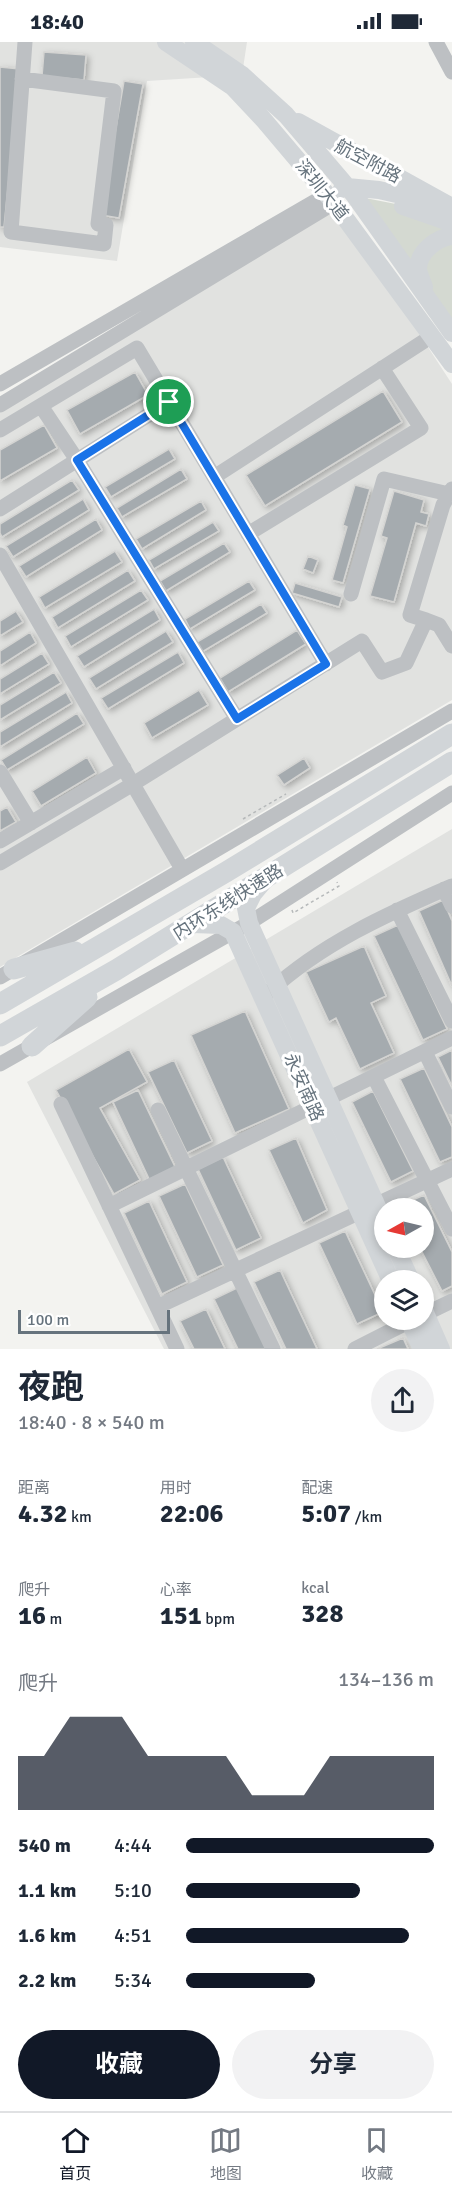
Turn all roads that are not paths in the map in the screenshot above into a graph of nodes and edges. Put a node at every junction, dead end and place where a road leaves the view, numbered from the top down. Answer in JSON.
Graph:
{"nodes":[{"id":1,"x":25,"y":42,"type":"edge"},
{"id":2,"x":166,"y":42,"type":"edge"},
{"id":3,"x":194,"y":42,"type":"edge"},
{"id":4,"x":436,"y":42,"type":"edge"},
{"id":5,"x":452,"y":72,"type":"edge"},
{"id":6,"x":22,"y":79,"type":"junction"},
{"id":7,"x":285,"y":115,"type":"junction"},
{"id":8,"x":351,"y":192,"type":"junction"},
{"id":9,"x":330,"y":199,"type":"junction"},
{"id":10,"x":452,"y":207,"type":"edge"},
{"id":11,"x":452,"y":223,"type":"edge"},
{"id":12,"x":452,"y":236,"type":"edge"},
{"id":13,"x":427,"y":297,"type":"junction"},
{"id":14,"x":452,"y":333,"type":"edge"},
{"id":15,"x":432,"y":336,"type":"junction"},
{"id":16,"x":452,"y":364,"type":"edge"},
{"id":17,"x":382,"y":368,"type":"junction"},
{"id":18,"x":0,"y":384,"type":"edge"},
{"id":19,"x":169,"y":402,"type":"junction"},
{"id":20,"x":0,"y":405,"type":"edge"},
{"id":21,"x":41,"y":406,"type":"junction"},
{"id":22,"x":0,"y":430,"type":"edge"},
{"id":23,"x":77,"y":460,"type":"junction"},
{"id":24,"x":214,"y":477,"type":"junction"},
{"id":25,"x":451,"y":492,"type":"edge"},
{"id":26,"x":0,"y":509,"type":"edge"},
{"id":27,"x":248,"y":534,"type":"junction"},
{"id":28,"x":0,"y":555,"type":"edge"},
{"id":29,"x":351,"y":594,"type":"dead end"},
{"id":30,"x":426,"y":620,"type":"junction"},
{"id":31,"x":452,"y":646,"type":"edge"},
{"id":32,"x":326,"y":664,"type":"junction"},
{"id":33,"x":452,"y":711,"type":"edge"},
{"id":34,"x":237,"y":719,"type":"junction"},
{"id":35,"x":452,"y":735,"type":"edge"},
{"id":36,"x":452,"y":762,"type":"edge"},
{"id":37,"x":124,"y":768,"type":"junction"},
{"id":38,"x":0,"y":772,"type":"edge"},
{"id":39,"x":133,"y":784,"type":"junction"},
{"id":40,"x":452,"y":793,"type":"edge"},
{"id":41,"x":31,"y":823,"type":"junction"},
{"id":42,"x":0,"y":841,"type":"edge"},
{"id":43,"x":0,"y":862,"type":"edge"},
{"id":44,"x":183,"y":869,"type":"junction"},
{"id":45,"x":268,"y":877,"type":"junction"},
{"id":46,"x":448,"y":887,"type":"edge"},
{"id":47,"x":452,"y":906,"type":"edge"},
{"id":48,"x":398,"y":910,"type":"junction"},
{"id":49,"x":249,"y":922,"type":"junction"},
{"id":50,"x":193,"y":924,"type":"junction"},
{"id":51,"x":233,"y":932,"type":"junction"},
{"id":52,"x":105,"y":944,"type":"junction"},
{"id":53,"x":116,"y":970,"type":"junction"},
{"id":54,"x":7,"y":973,"type":"edge"},
{"id":55,"x":277,"y":984,"type":"junction"},
{"id":56,"x":263,"y":997,"type":"junction"},
{"id":57,"x":0,"y":1004,"type":"edge"},
{"id":58,"x":452,"y":1022,"type":"edge"},
{"id":59,"x":0,"y":1036,"type":"edge"},
{"id":60,"x":452,"y":1038,"type":"edge"},
{"id":61,"x":32,"y":1046,"type":"junction"},
{"id":62,"x":425,"y":1052,"type":"junction"},
{"id":63,"x":0,"y":1064,"type":"edge"},
{"id":64,"x":374,"y":1077,"type":"junction"},
{"id":65,"x":321,"y":1103,"type":"junction"},
{"id":66,"x":61,"y":1104,"type":"dead end"},
{"id":67,"x":452,"y":1107,"type":"edge"},
{"id":68,"x":159,"y":1110,"type":"dead end"},
{"id":69,"x":186,"y":1169,"type":"junction"},
{"id":70,"x":452,"y":1169,"type":"edge"},
{"id":71,"x":427,"y":1180,"type":"junction"},
{"id":72,"x":110,"y":1206,"type":"junction"},
{"id":73,"x":368,"y":1209,"type":"junction"},
{"id":74,"x":374,"y":1214,"type":"edge"},
{"id":75,"x":452,"y":1229,"type":"edge"},
{"id":76,"x":387,"y":1270,"type":"edge"},
{"id":77,"x":235,"y":1271,"type":"junction"},
{"id":78,"x":452,"y":1300,"type":"edge"},
{"id":79,"x":157,"y":1307,"type":"junction"},
{"id":80,"x":434,"y":1308,"type":"edge"},
{"id":81,"x":391,"y":1330,"type":"edge"},
{"id":82,"x":419,"y":1330,"type":"edge"},
{"id":83,"x":427,"y":1330,"type":"edge"},
{"id":84,"x":177,"y":1349,"type":"edge"},
{"id":85,"x":273,"y":1349,"type":"edge"},
{"id":86,"x":355,"y":1349,"type":"edge"},
{"id":87,"x":422,"y":1349,"type":"edge"},
{"id":88,"x":441,"y":1349,"type":"edge"}],
"edges":[{"from":1,"to":6,"type":"street"},
{"from":2,"to":9,"type":"main road","name":"深圳大道"},
{"from":3,"to":7,"type":"main road","name":"深圳大道"},
{"from":4,"to":5,"type":"street"},
{"from":6,"to":6,"type":"street"},
{"from":7,"to":8,"type":"main road","name":"深圳大道"},
{"from":7,"to":10,"type":"main road","name":"航空附路"},
{"from":8,"to":9,"type":"main road","name":"航空附路"},
{"from":8,"to":10,"type":"main road","name":"航空附路"},
{"from":8,"to":11,"type":"main road","name":"航空附路"},
{"from":8,"to":13,"type":"main road","name":"深圳大道"},
{"from":9,"to":15,"type":"main road","name":"深圳大道"},
{"from":9,"to":18,"type":"street"},
{"from":9,"to":20,"type":"street"},
{"from":12,"to":13,"type":"main road"},
{"from":13,"to":14,"type":"main road","name":"深圳大道"},
{"from":15,"to":16,"type":"main road","name":"深圳大道"},
{"from":15,"to":17,"type":"street"},
{"from":17,"to":24,"type":"street"},
{"from":17,"to":27,"type":"street"},
{"from":19,"to":21,"type":"street"},
{"from":19,"to":23,"type":"street"},
{"from":19,"to":24,"type":"street"},
{"from":21,"to":22,"type":"street"},
{"from":21,"to":23,"type":"street"},
{"from":23,"to":26,"type":"street"},
{"from":23,"to":34,"type":"street"},
{"from":24,"to":27,"type":"street"},
{"from":25,"to":29,"type":"street"},
{"from":25,"to":30,"type":"street"},
{"from":27,"to":32,"type":"street"},
{"from":28,"to":37,"type":"street"},
{"from":30,"to":31,"type":"street"},
{"from":30,"to":32,"type":"street"},
{"from":32,"to":34,"type":"street"},
{"from":33,"to":44,"type":"street"},
{"from":34,"to":39,"type":"street"},
{"from":35,"to":52,"type":"highway","name":"内环东线快速路"},
{"from":36,"to":45,"type":"highway","name":"内环东线快速路"},
{"from":37,"to":39,"type":"street"},
{"from":37,"to":41,"type":"street"},
{"from":38,"to":41,"type":"street"},
{"from":39,"to":43,"type":"street"},
{"from":39,"to":44,"type":"street"},
{"from":40,"to":49,"type":"street"},
{"from":41,"to":42,"type":"street"},
{"from":44,"to":54,"type":"street"},
{"from":45,"to":49,"type":"main road"},
{"from":45,"to":50,"type":"highway","name":"内环东线快速路"},
{"from":46,"to":47,"type":"street"},
{"from":46,"to":48,"type":"street"},
{"from":48,"to":55,"type":"street"},
{"from":48,"to":58,"type":"street"},
{"from":49,"to":51,"type":"street"},
{"from":49,"to":55,"type":"main road","name":"永安南路"},
{"from":50,"to":51,"type":"main road"},
{"from":50,"to":53,"type":"highway","name":"内环东线快速路"},
{"from":51,"to":56,"type":"main road","name":"永安南路"},
{"from":51,"to":61,"type":"street"},
{"from":52,"to":54,"type":"highway"},
{"from":52,"to":57,"type":"highway","name":"内环东线快速路"},
{"from":53,"to":59,"type":"highway","name":"内环东线快速路"},
{"from":53,"to":61,"type":"highway"},
{"from":55,"to":56,"type":"street"},
{"from":55,"to":65,"type":"main road","name":"永安南路"},
{"from":56,"to":65,"type":"main road","name":"永安南路"},
{"from":60,"to":62,"type":"street"},
{"from":61,"to":63,"type":"street"},
{"from":62,"to":64,"type":"street"},
{"from":62,"to":67,"type":"street"},
{"from":64,"to":65,"type":"street"},
{"from":64,"to":71,"type":"street"},
{"from":65,"to":69,"type":"street"},
{"from":65,"to":73,"type":"main road","name":"永安南路"},
{"from":66,"to":72,"type":"street"},
{"from":68,"to":69,"type":"street"},
{"from":69,"to":72,"type":"street"},
{"from":69,"to":77,"type":"street"},
{"from":70,"to":71,"type":"street"},
{"from":71,"to":73,"type":"street"},
{"from":71,"to":75,"type":"street"},
{"from":72,"to":79,"type":"street"},
{"from":73,"to":74,"type":"main road","name":"永安南路"},
{"from":73,"to":76,"type":"main road","name":"永安南路"},
{"from":73,"to":77,"type":"street"},
{"from":77,"to":79,"type":"street"},
{"from":77,"to":85,"type":"street"},
{"from":78,"to":80,"type":"street"},
{"from":79,"to":84,"type":"street"},
{"from":81,"to":86,"type":"street"},
{"from":82,"to":87,"type":"main road"},
{"from":83,"to":88,"type":"main road"}]}
